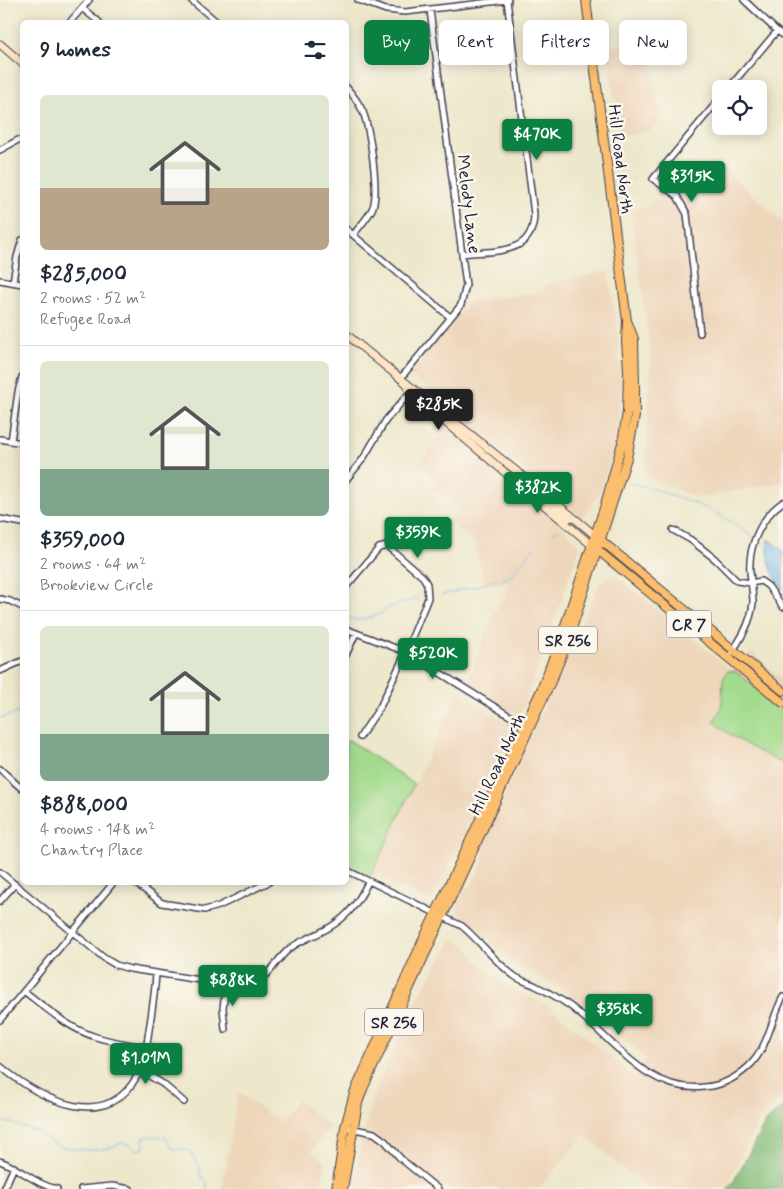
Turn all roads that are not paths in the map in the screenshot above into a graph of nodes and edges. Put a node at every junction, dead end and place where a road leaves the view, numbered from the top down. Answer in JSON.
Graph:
{"nodes":[{"id":1,"x":89,"y":0,"type":"edge"},
{"id":2,"x":191,"y":0,"type":"edge"},
{"id":3,"x":358,"y":0,"type":"edge"},
{"id":4,"x":507,"y":0,"type":"edge"},
{"id":5,"x":586,"y":0,"type":"edge"},
{"id":6,"x":744,"y":0,"type":"edge"},
{"id":7,"x":82,"y":8,"type":"junction"},
{"id":8,"x":430,"y":10,"type":"junction"},
{"id":9,"x":72,"y":20,"type":"edge"},
{"id":10,"x":97,"y":20,"type":"edge"},
{"id":11,"x":215,"y":20,"type":"edge"},
{"id":12,"x":777,"y":31,"type":"junction"},
{"id":13,"x":783,"y":35,"type":"edge"},
{"id":14,"x":0,"y":44,"type":"edge"},
{"id":15,"x":20,"y":61,"type":"edge"},
{"id":16,"x":736,"y":80,"type":"edge"},
{"id":17,"x":349,"y":91,"type":"edge"},
{"id":18,"x":712,"y":108,"type":"edge"},
{"id":19,"x":20,"y":140,"type":"edge"},
{"id":20,"x":0,"y":150,"type":"edge"},
{"id":21,"x":349,"y":232,"type":"edge"},
{"id":22,"x":353,"y":235,"type":"junction"},
{"id":23,"x":20,"y":247,"type":"edge"},
{"id":24,"x":462,"y":254,"type":"junction"},
{"id":25,"x":0,"y":280,"type":"edge"},
{"id":26,"x":13,"y":282,"type":"junction"},
{"id":27,"x":20,"y":284,"type":"edge"},
{"id":28,"x":450,"y":317,"type":"junction"},
{"id":29,"x":627,"y":321,"type":"junction"},
{"id":30,"x":700,"y":333,"type":"dead end"},
{"id":31,"x":349,"y":336,"type":"edge"},
{"id":32,"x":400,"y":379,"type":"junction"},
{"id":33,"x":20,"y":386,"type":"edge"},
{"id":34,"x":412,"y":390,"type":"junction"},
{"id":35,"x":0,"y":439,"type":"edge"},
{"id":36,"x":11,"y":441,"type":"junction"},
{"id":37,"x":20,"y":443,"type":"edge"},
{"id":38,"x":349,"y":476,"type":"edge"},
{"id":39,"x":783,"y":502,"type":"edge"},
{"id":40,"x":0,"y":519,"type":"edge"},
{"id":41,"x":20,"y":524,"type":"edge"},
{"id":42,"x":673,"y":530,"type":"dead end"},
{"id":43,"x":596,"y":542,"type":"junction"},
{"id":44,"x":349,"y":583,"type":"edge"},
{"id":45,"x":751,"y":583,"type":"junction"},
{"id":46,"x":0,"y":600,"type":"edge"},
{"id":47,"x":20,"y":606,"type":"edge"},
{"id":48,"x":783,"y":607,"type":"edge"},
{"id":49,"x":349,"y":631,"type":"edge"},
{"id":50,"x":356,"y":633,"type":"junction"},
{"id":51,"x":349,"y":648,"type":"edge"},
{"id":52,"x":733,"y":651,"type":"junction"},
{"id":53,"x":406,"y":652,"type":"junction"},
{"id":54,"x":20,"y":662,"type":"edge"},
{"id":55,"x":0,"y":671,"type":"edge"},
{"id":56,"x":783,"y":691,"type":"edge"},
{"id":57,"x":783,"y":703,"type":"edge"},
{"id":58,"x":525,"y":726,"type":"junction"},
{"id":59,"x":360,"y":737,"type":"dead end"},
{"id":60,"x":0,"y":769,"type":"edge"},
{"id":61,"x":20,"y":787,"type":"edge"},
{"id":62,"x":0,"y":872,"type":"edge"},
{"id":63,"x":349,"y":872,"type":"edge"},
{"id":64,"x":368,"y":882,"type":"junction"},
{"id":65,"x":14,"y":884,"type":"junction"},
{"id":66,"x":112,"y":885,"type":"edge"},
{"id":67,"x":138,"y":885,"type":"edge"},
{"id":68,"x":263,"y":885,"type":"edge"},
{"id":69,"x":0,"y":901,"type":"edge"},
{"id":70,"x":440,"y":915,"type":"junction"},
{"id":71,"x":73,"y":933,"type":"junction"},
{"id":72,"x":156,"y":974,"type":"junction"},
{"id":73,"x":226,"y":985,"type":"junction"},
{"id":74,"x":24,"y":991,"type":"junction"},
{"id":75,"x":783,"y":996,"type":"edge"},
{"id":76,"x":0,"y":1020,"type":"edge"},
{"id":77,"x":225,"y":1029,"type":"dead end"},
{"id":78,"x":146,"y":1048,"type":"junction"},
{"id":79,"x":0,"y":1066,"type":"edge"},
{"id":80,"x":140,"y":1070,"type":"junction"},
{"id":81,"x":184,"y":1102,"type":"dead end"},
{"id":82,"x":349,"y":1128,"type":"junction"},
{"id":83,"x":0,"y":1161,"type":"edge"},
{"id":84,"x":14,"y":1167,"type":"junction"},
{"id":85,"x":4,"y":1189,"type":"edge"},
{"id":86,"x":57,"y":1189,"type":"edge"},
{"id":87,"x":81,"y":1189,"type":"edge"},
{"id":88,"x":130,"y":1189,"type":"edge"},
{"id":89,"x":336,"y":1189,"type":"edge"},
{"id":90,"x":343,"y":1189,"type":"edge"},
{"id":91,"x":438,"y":1189,"type":"edge"}],
"edges":[{"from":1,"to":7,"type":"street"},
{"from":2,"to":11,"type":"street"},
{"from":3,"to":8,"type":"street"},
{"from":4,"to":8,"type":"street"},
{"from":4,"to":24,"type":"street"},
{"from":5,"to":29,"type":"main road","name":"Hill Road North"},
{"from":6,"to":12,"type":"street"},
{"from":7,"to":9,"type":"street"},
{"from":7,"to":10,"type":"street"},
{"from":8,"to":24,"type":"street","name":"Melody Lane"},
{"from":12,"to":13,"type":"street"},
{"from":12,"to":16,"type":"street"},
{"from":14,"to":15,"type":"main road"},
{"from":17,"to":22,"type":"street"},
{"from":18,"to":30,"type":"street"},
{"from":19,"to":20,"type":"street"},
{"from":21,"to":22,"type":"street"},
{"from":22,"to":28,"type":"street"},
{"from":23,"to":26,"type":"street"},
{"from":24,"to":28,"type":"street","name":"Melody Lane"},
{"from":25,"to":26,"type":"street"},
{"from":26,"to":27,"type":"street"},
{"from":28,"to":32,"type":"street","name":"Melody Lane"},
{"from":29,"to":43,"type":"main road","name":"Hill Road North","number":"SR 256"},
{"from":29,"to":43,"type":"main road","name":"Hill Road North","number":"SR 256"},
{"from":31,"to":32,"type":"main road","number":"CR 7"},
{"from":32,"to":34,"type":"main road","number":"CR 7"},
{"from":33,"to":36,"type":"street"},
{"from":34,"to":38,"type":"street"},
{"from":34,"to":43,"type":"main road","number":"CR 7"},
{"from":34,"to":43,"type":"main road"},
{"from":35,"to":36,"type":"street"},
{"from":36,"to":37,"type":"street"},
{"from":39,"to":45,"type":"street"},
{"from":40,"to":41,"type":"street"},
{"from":42,"to":45,"type":"street"},
{"from":43,"to":52,"type":"main road","number":"CR 7"},
{"from":43,"to":57,"type":"main road","number":"CR 7"},
{"from":43,"to":58,"type":"main road","name":"Hill Road North","number":"SR 256"},
{"from":43,"to":70,"type":"main road","name":"Hill Road North","number":"SR 256"},
{"from":44,"to":53,"type":"street"},
{"from":45,"to":48,"type":"street"},
{"from":45,"to":52,"type":"street"},
{"from":46,"to":47,"type":"street"},
{"from":49,"to":50,"type":"street"},
{"from":50,"to":51,"type":"street"},
{"from":50,"to":53,"type":"street"},
{"from":52,"to":56,"type":"main road","number":"CR 7"},
{"from":53,"to":58,"type":"street"},
{"from":53,"to":59,"type":"street"},
{"from":54,"to":55,"type":"street"},
{"from":58,"to":70,"type":"main road","name":"Hill Road North","number":"SR 256"},
{"from":60,"to":61,"type":"street"},
{"from":62,"to":65,"type":"street"},
{"from":63,"to":64,"type":"street"},
{"from":64,"to":70,"type":"street"},
{"from":64,"to":73,"type":"street"},
{"from":65,"to":69,"type":"street"},
{"from":65,"to":71,"type":"street"},
{"from":66,"to":71,"type":"street"},
{"from":67,"to":68,"type":"street"},
{"from":70,"to":75,"type":"street"},
{"from":70,"to":82,"type":"main road","name":"Hill Road North","number":"SR 256"},
{"from":71,"to":72,"type":"street"},
{"from":71,"to":74,"type":"street"},
{"from":72,"to":73,"type":"street"},
{"from":72,"to":78,"type":"street"},
{"from":73,"to":77,"type":"street"},
{"from":74,"to":76,"type":"street"},
{"from":74,"to":78,"type":"street"},
{"from":78,"to":80,"type":"street"},
{"from":79,"to":80,"type":"street"},
{"from":80,"to":81,"type":"street"},
{"from":82,"to":89,"type":"main road","name":"Hill Road North","number":"SR 256"},
{"from":82,"to":90,"type":"main road","name":"Hill Road North","number":"SR 256"},
{"from":82,"to":91,"type":"street"},
{"from":83,"to":84,"type":"street"},
{"from":84,"to":85,"type":"street"},
{"from":84,"to":86,"type":"street"},
{"from":87,"to":88,"type":"street"}]}
